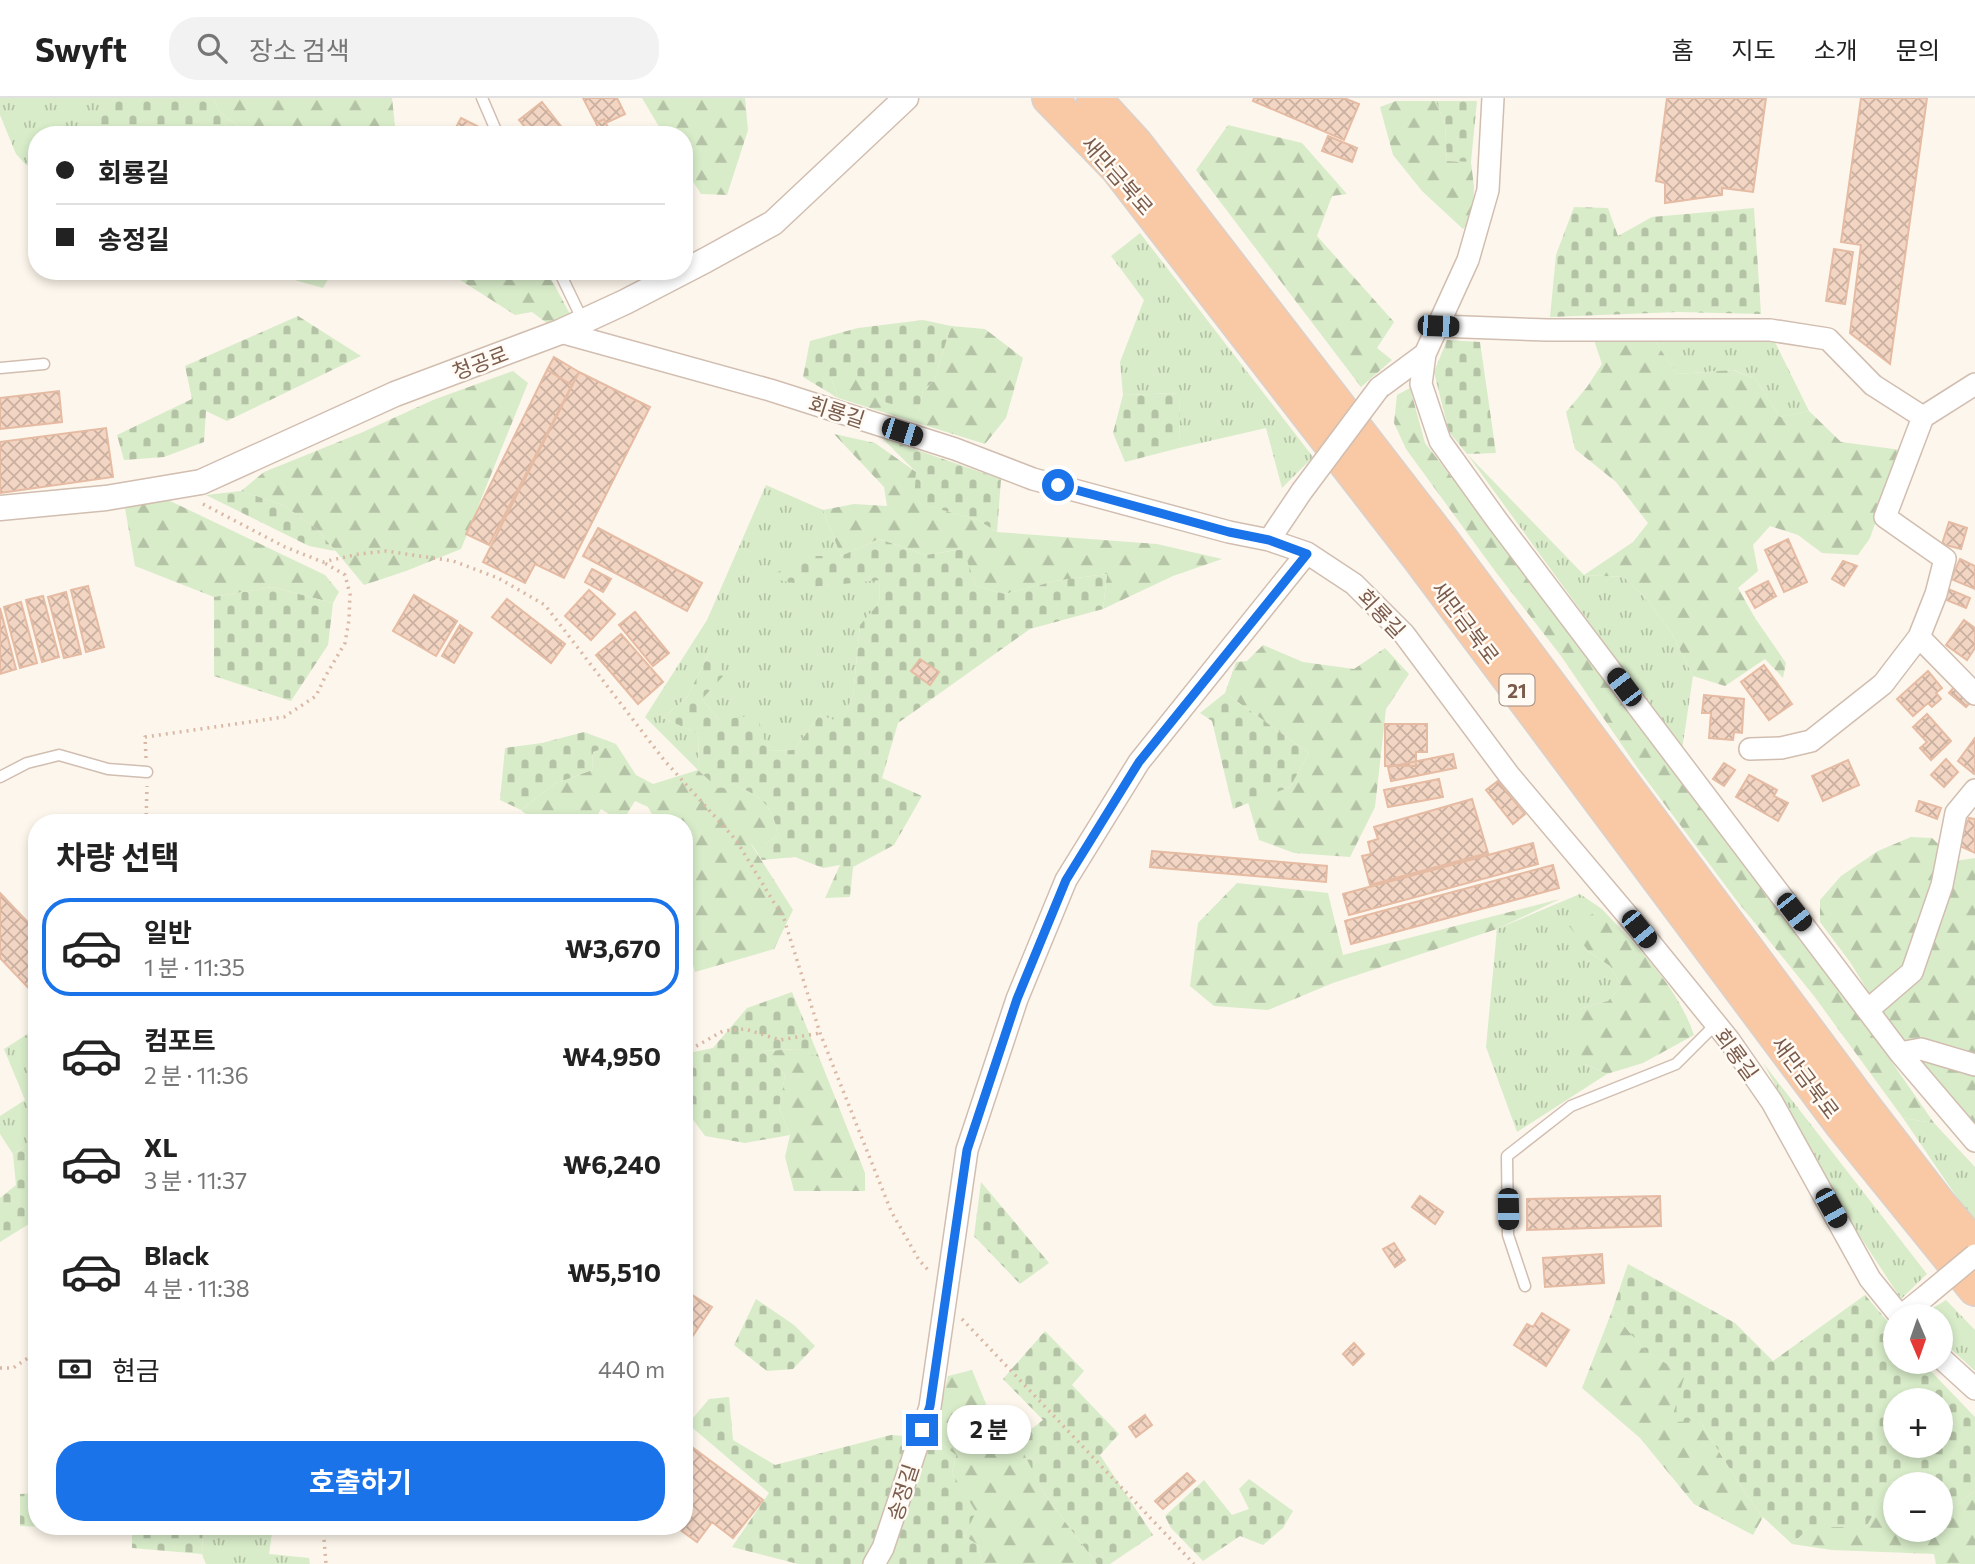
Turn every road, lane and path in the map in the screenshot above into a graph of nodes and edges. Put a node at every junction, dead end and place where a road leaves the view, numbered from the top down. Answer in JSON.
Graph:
{"nodes":[{"id":1,"x":482,"y":98,"type":"edge"},
{"id":2,"x":906,"y":98,"type":"edge"},
{"id":3,"x":1049,"y":98,"type":"edge"},
{"id":4,"x":1094,"y":98,"type":"edge"},
{"id":5,"x":1493,"y":98,"type":"edge"},
{"id":6,"x":494,"y":126,"type":"edge"},
{"id":7,"x":693,"y":266,"type":"edge"},
{"id":8,"x":563,"y":280,"type":"edge"},
{"id":9,"x":666,"y":280,"type":"edge"},
{"id":10,"x":583,"y":321,"type":"junction"},
{"id":11,"x":1438,"y":326,"type":"junction"},
{"id":12,"x":560,"y":332,"type":"junction"},
{"id":13,"x":1424,"y":354,"type":"junction"},
{"id":14,"x":44,"y":365,"type":"dead end"},
{"id":15,"x":0,"y":368,"type":"edge"},
{"id":16,"x":1975,"y":384,"type":"edge"},
{"id":17,"x":1923,"y":416,"type":"junction"},
{"id":18,"x":172,"y":486,"type":"junction"},
{"id":19,"x":0,"y":508,"type":"edge"},
{"id":20,"x":1269,"y":540,"type":"junction"},
{"id":21,"x":1307,"y":554,"type":"junction"},
{"id":22,"x":323,"y":562,"type":"junction"},
{"id":23,"x":1919,"y":637,"type":"junction"},
{"id":24,"x":1975,"y":694,"type":"edge"},
{"id":25,"x":1750,"y":749,"type":"dead end"},
{"id":26,"x":147,"y":772,"type":"junction"},
{"id":27,"x":0,"y":777,"type":"edge"},
{"id":28,"x":1975,"y":790,"type":"edge"},
{"id":29,"x":146,"y":814,"type":"edge"},
{"id":30,"x":1869,"y":1009,"type":"junction"},
{"id":31,"x":1716,"y":1025,"type":"junction"},
{"id":32,"x":820,"y":1033,"type":"junction"},
{"id":33,"x":693,"y":1048,"type":"edge"},
{"id":34,"x":1900,"y":1053,"type":"junction"},
{"id":35,"x":1975,"y":1065,"type":"edge"},
{"id":36,"x":1975,"y":1141,"type":"edge"},
{"id":37,"x":1975,"y":1246,"type":"edge"},
{"id":38,"x":1975,"y":1255,"type":"edge"},
{"id":39,"x":1525,"y":1286,"type":"dead end"},
{"id":40,"x":1975,"y":1289,"type":"edge"},
{"id":41,"x":947,"y":1290,"type":"junction"},
{"id":42,"x":1890,"y":1304,"type":"edge"},
{"id":43,"x":1915,"y":1304,"type":"edge"},
{"id":44,"x":28,"y":1358,"type":"edge"},
{"id":45,"x":0,"y":1368,"type":"edge"},
{"id":46,"x":1953,"y":1369,"type":"edge"},
{"id":47,"x":1975,"y":1389,"type":"edge"},
{"id":48,"x":324,"y":1535,"type":"edge"},
{"id":49,"x":326,"y":1564,"type":"edge"},
{"id":50,"x":874,"y":1564,"type":"edge"},
{"id":51,"x":1194,"y":1564,"type":"edge"}],
"edges":[{"from":1,"to":6,"type":"lane"},
{"from":2,"to":7,"type":"street","name":"청공로"},
{"from":3,"to":40,"type":"highway","name":"새만금북로","number":"21"},
{"from":4,"to":37,"type":"highway","name":"새만금북로","number":"21"},
{"from":5,"to":11,"type":"street"},
{"from":8,"to":10,"type":"lane"},
{"from":9,"to":10,"type":"street","name":"청공로"},
{"from":10,"to":12,"type":"street","name":"청공로"},
{"from":11,"to":13,"type":"street"},
{"from":11,"to":17,"type":"street"},
{"from":12,"to":18,"type":"street","name":"청공로"},
{"from":12,"to":20,"type":"street","name":"회룡길"},
{"from":13,"to":20,"type":"street","bridge":true},
{"from":13,"to":30,"type":"street"},
{"from":14,"to":15,"type":"lane"},
{"from":16,"to":17,"type":"street"},
{"from":17,"to":23,"type":"street"},
{"from":18,"to":19,"type":"street","name":"청공로"},
{"from":18,"to":22,"type":"path"},
{"from":20,"to":21,"type":"street","name":"회룡길"},
{"from":21,"to":31,"type":"street","name":"회룡길"},
{"from":21,"to":41,"type":"street","name":"송정길"},
{"from":22,"to":26,"type":"path"},
{"from":22,"to":32,"type":"path"},
{"from":23,"to":24,"type":"street"},
{"from":23,"to":25,"type":"street"},
{"from":26,"to":27,"type":"lane"},
{"from":26,"to":29,"type":"path"},
{"from":28,"to":30,"type":"street"},
{"from":30,"to":34,"type":"street"},
{"from":31,"to":39,"type":"lane"},
{"from":31,"to":42,"type":"street","name":"회룡길"},
{"from":32,"to":33,"type":"path"},
{"from":32,"to":41,"type":"path"},
{"from":34,"to":35,"type":"street"},
{"from":34,"to":36,"type":"street"},
{"from":38,"to":43,"type":"street","bridge":true},
{"from":41,"to":50,"type":"street","name":"송정길"},
{"from":41,"to":51,"type":"path"},
{"from":44,"to":45,"type":"path"},
{"from":46,"to":47,"type":"street"},
{"from":48,"to":49,"type":"path"}]}
